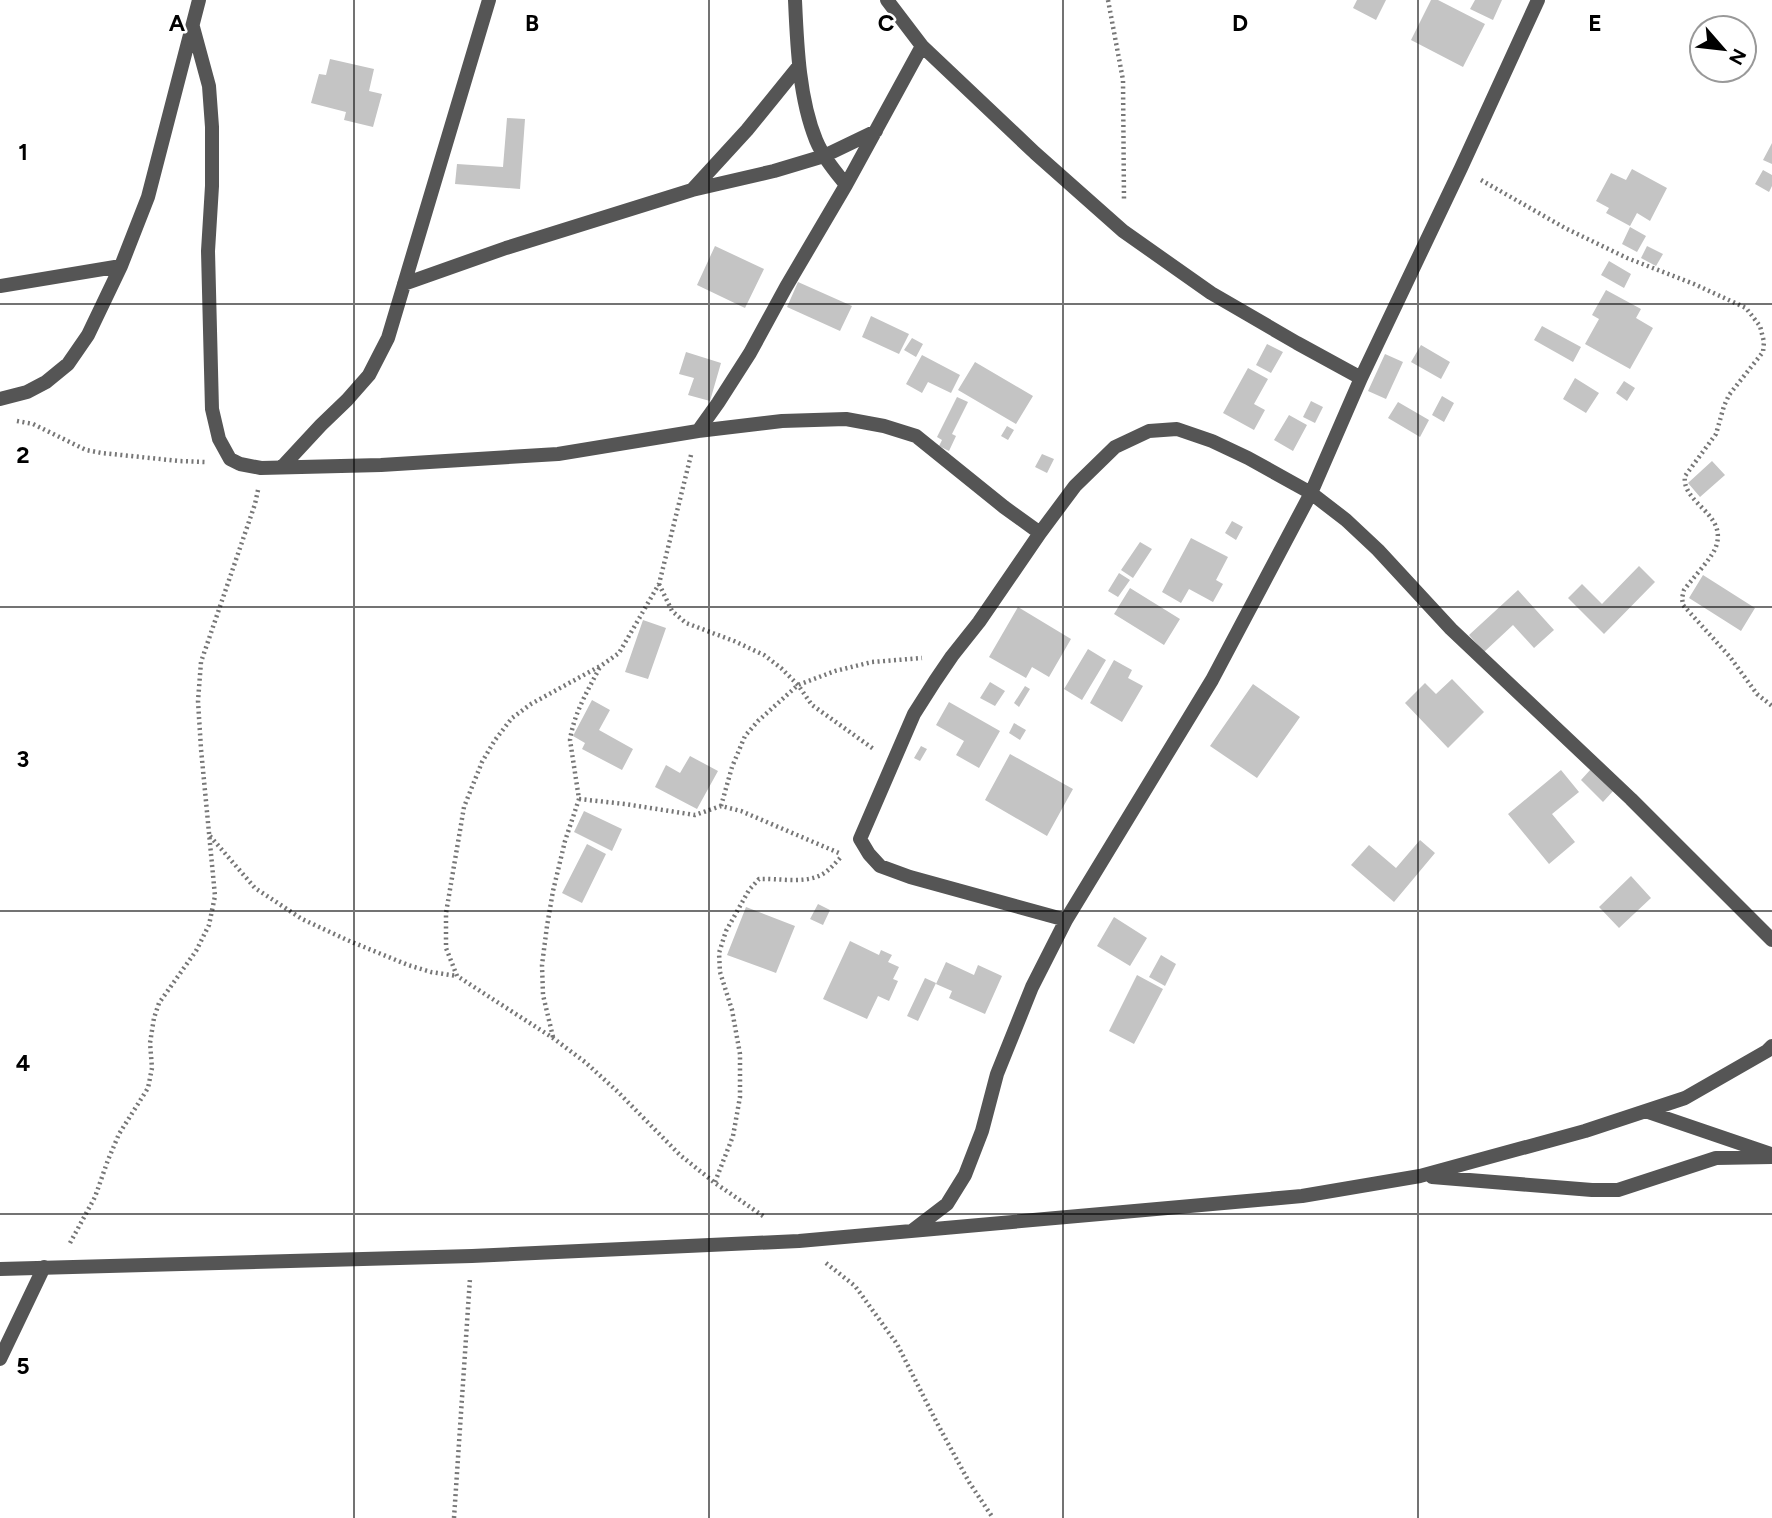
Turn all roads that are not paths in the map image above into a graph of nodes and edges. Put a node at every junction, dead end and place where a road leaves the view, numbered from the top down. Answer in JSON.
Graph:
{"nodes":[{"id":1,"x":199,"y":0,"type":"edge"},
{"id":2,"x":489,"y":0,"type":"edge"},
{"id":3,"x":795,"y":0,"type":"edge"},
{"id":4,"x":887,"y":0,"type":"edge"},
{"id":5,"x":1538,"y":0,"type":"edge"},
{"id":6,"x":193,"y":27,"type":"junction"},
{"id":7,"x":922,"y":46,"type":"junction"},
{"id":8,"x":799,"y":66,"type":"junction"},
{"id":9,"x":876,"y":131,"type":"junction"},
{"id":10,"x":824,"y":156,"type":"junction"},
{"id":11,"x":846,"y":185,"type":"junction"},
{"id":12,"x":692,"y":190,"type":"junction"},
{"id":13,"x":121,"y":266,"type":"junction"},
{"id":14,"x":404,"y":284,"type":"junction"},
{"id":15,"x":0,"y":286,"type":"edge"},
{"id":16,"x":1361,"y":378,"type":"junction"},
{"id":17,"x":0,"y":399,"type":"edge"},
{"id":18,"x":698,"y":430,"type":"junction"},
{"id":19,"x":282,"y":467,"type":"junction"},
{"id":20,"x":1311,"y":493,"type":"junction"},
{"id":21,"x":1040,"y":533,"type":"junction"},
{"id":22,"x":1066,"y":920,"type":"junction"},
{"id":23,"x":1772,"y":940,"type":"edge"},
{"id":24,"x":1772,"y":1046,"type":"edge"},
{"id":25,"x":1645,"y":1111,"type":"junction"},
{"id":26,"x":1772,"y":1156,"type":"edge"},
{"id":27,"x":1420,"y":1176,"type":"junction"},
{"id":28,"x":911,"y":1231,"type":"junction"},
{"id":29,"x":50,"y":1267,"type":"junction"},
{"id":30,"x":0,"y":1269,"type":"edge"},
{"id":31,"x":0,"y":1359,"type":"edge"}],
"edges":[{"from":1,"to":6,"type":"street"},
{"from":2,"to":14,"type":"street"},
{"from":3,"to":8,"type":"street"},
{"from":4,"to":7,"type":"street"},
{"from":5,"to":16,"type":"street"},
{"from":6,"to":13,"type":"street"},
{"from":6,"to":19,"type":"street"},
{"from":7,"to":9,"type":"street"},
{"from":7,"to":16,"type":"street"},
{"from":8,"to":10,"type":"street"},
{"from":8,"to":12,"type":"street"},
{"from":9,"to":10,"type":"street"},
{"from":9,"to":11,"type":"street"},
{"from":10,"to":11,"type":"street"},
{"from":10,"to":12,"type":"street"},
{"from":11,"to":18,"type":"street"},
{"from":12,"to":14,"type":"street"},
{"from":13,"to":15,"type":"street"},
{"from":13,"to":17,"type":"street"},
{"from":14,"to":19,"type":"street"},
{"from":16,"to":20,"type":"street"},
{"from":18,"to":19,"type":"street"},
{"from":18,"to":21,"type":"street"},
{"from":20,"to":21,"type":"street"},
{"from":20,"to":22,"type":"street"},
{"from":20,"to":23,"type":"street"},
{"from":21,"to":22,"type":"street"},
{"from":22,"to":28,"type":"street"},
{"from":24,"to":25,"type":"street"},
{"from":25,"to":26,"type":"street"},
{"from":25,"to":27,"type":"street"},
{"from":26,"to":27,"type":"street"},
{"from":27,"to":28,"type":"street"},
{"from":28,"to":29,"type":"street"},
{"from":29,"to":30,"type":"street"},
{"from":29,"to":31,"type":"street"}]}
